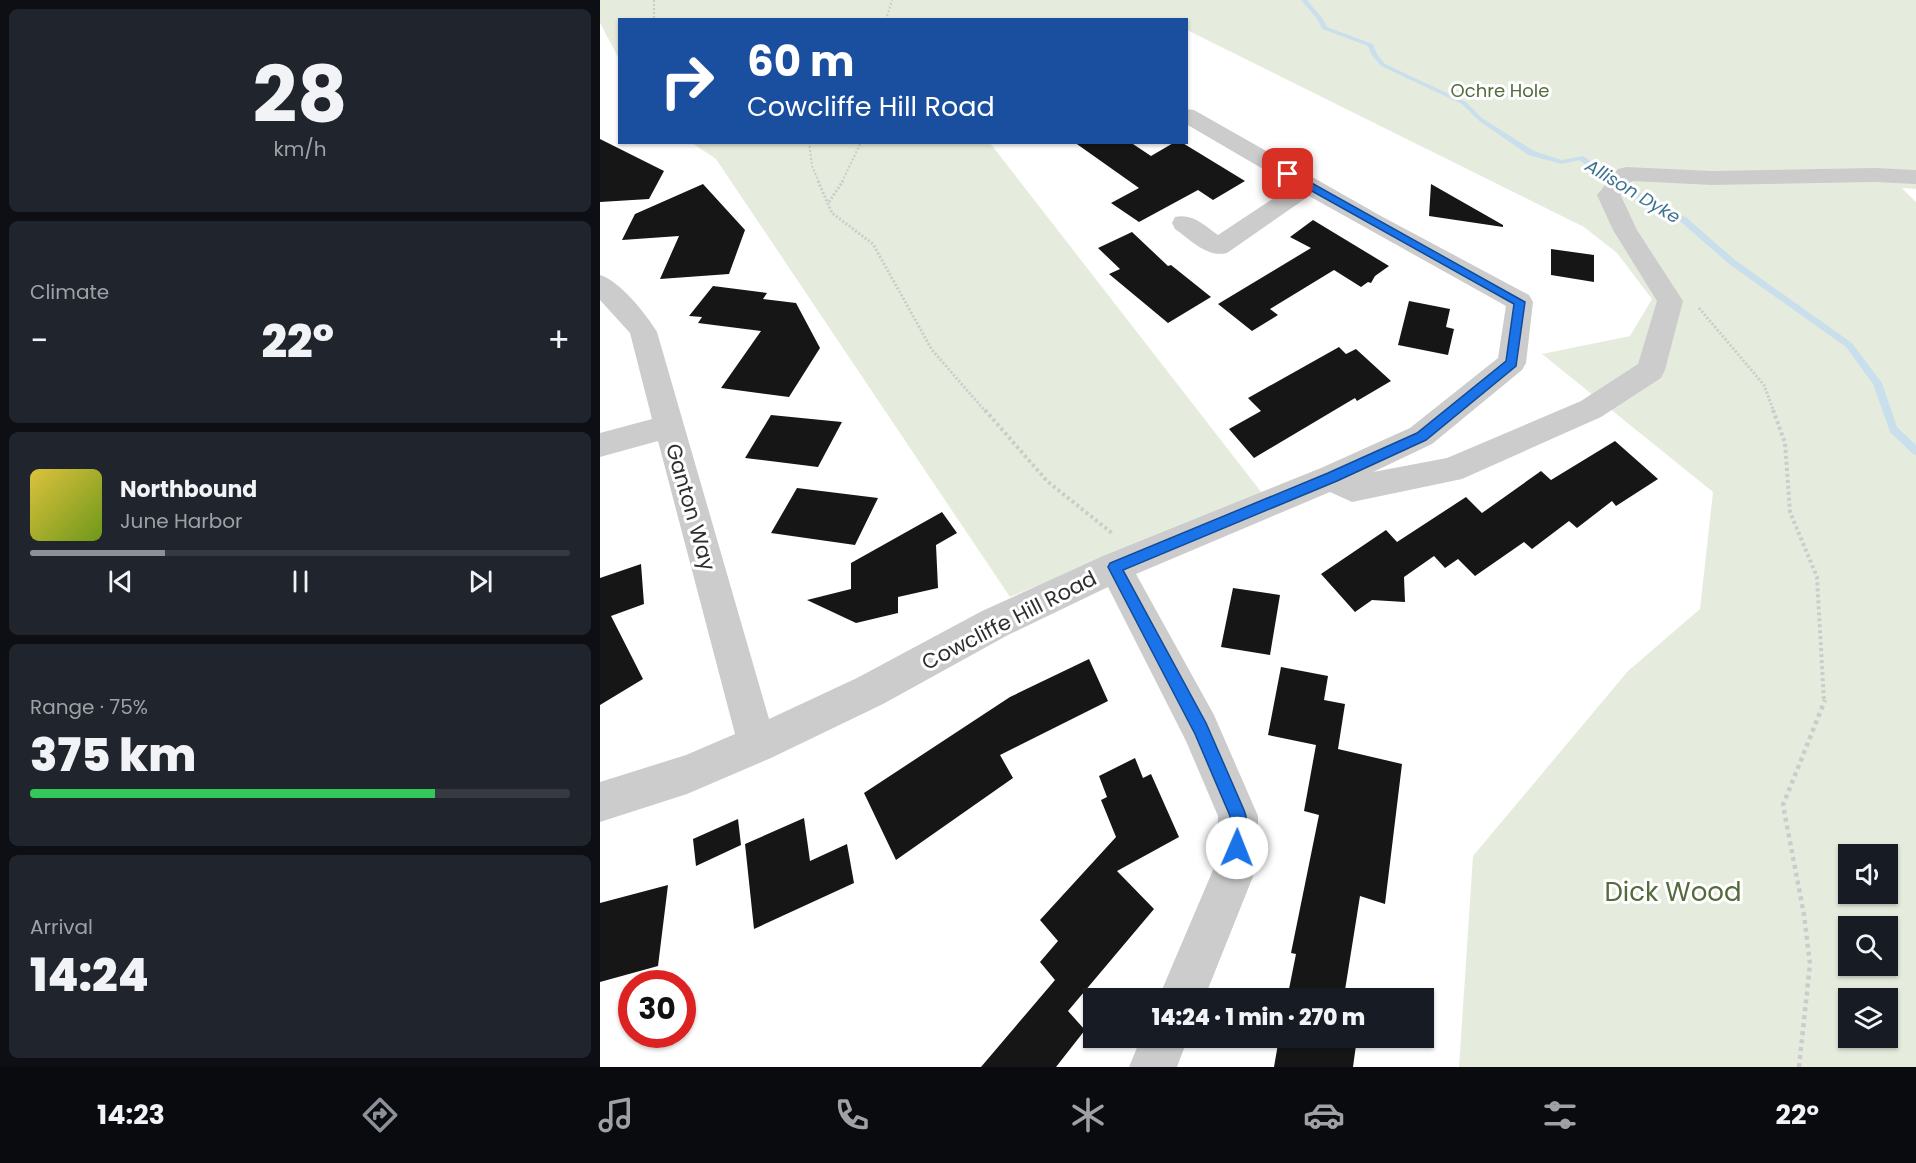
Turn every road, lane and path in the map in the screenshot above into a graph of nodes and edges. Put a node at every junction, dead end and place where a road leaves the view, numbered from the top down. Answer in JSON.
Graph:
{"nodes":[{"id":1,"x":654,"y":0,"type":"edge"},
{"id":2,"x":892,"y":0,"type":"edge"},
{"id":3,"x":654,"y":18,"type":"edge"},
{"id":4,"x":887,"y":18,"type":"edge"},
{"id":5,"x":1188,"y":116,"type":"edge"},
{"id":6,"x":809,"y":144,"type":"edge"},
{"id":7,"x":860,"y":144,"type":"edge"},
{"id":8,"x":1916,"y":177,"type":"edge"},
{"id":9,"x":1308,"y":186,"type":"junction"},
{"id":10,"x":828,"y":203,"type":"junction"},
{"id":11,"x":1184,"y":223,"type":"dead end"},
{"id":12,"x":600,"y":284,"type":"edge"},
{"id":13,"x":1681,"y":301,"type":"junction"},
{"id":14,"x":668,"y":426,"type":"junction"},
{"id":15,"x":600,"y":445,"type":"edge"},
{"id":16,"x":1332,"y":477,"type":"junction"},
{"id":17,"x":1117,"y":553,"type":"junction"},
{"id":18,"x":757,"y":744,"type":"junction"},
{"id":19,"x":600,"y":802,"type":"edge"},
{"id":20,"x":1186,"y":988,"type":"edge"},
{"id":21,"x":1161,"y":1048,"type":"edge"},
{"id":22,"x":1153,"y":1067,"type":"edge"},
{"id":23,"x":1799,"y":1067,"type":"edge"}],
"edges":[{"from":1,"to":3,"type":"path"},
{"from":2,"to":4,"type":"path"},
{"from":5,"to":9,"type":"street"},
{"from":6,"to":10,"type":"path"},
{"from":7,"to":10,"type":"path"},
{"from":8,"to":13,"type":"street"},
{"from":9,"to":11,"type":"street"},
{"from":9,"to":16,"type":"street","name":"Cowcliffe Hill Road"},
{"from":10,"to":17,"type":"path"},
{"from":12,"to":14,"type":"street","name":"Ganton Way"},
{"from":13,"to":16,"type":"street"},
{"from":13,"to":23,"type":"path"},
{"from":14,"to":15,"type":"street"},
{"from":14,"to":18,"type":"street","name":"Ganton Way"},
{"from":16,"to":17,"type":"street","name":"Cowcliffe Hill Road"},
{"from":17,"to":18,"type":"street","name":"Cowcliffe Hill Road"},
{"from":17,"to":20,"type":"street"},
{"from":18,"to":19,"type":"street","name":"Cowcliffe Hill Road"},
{"from":21,"to":22,"type":"street"}]}
